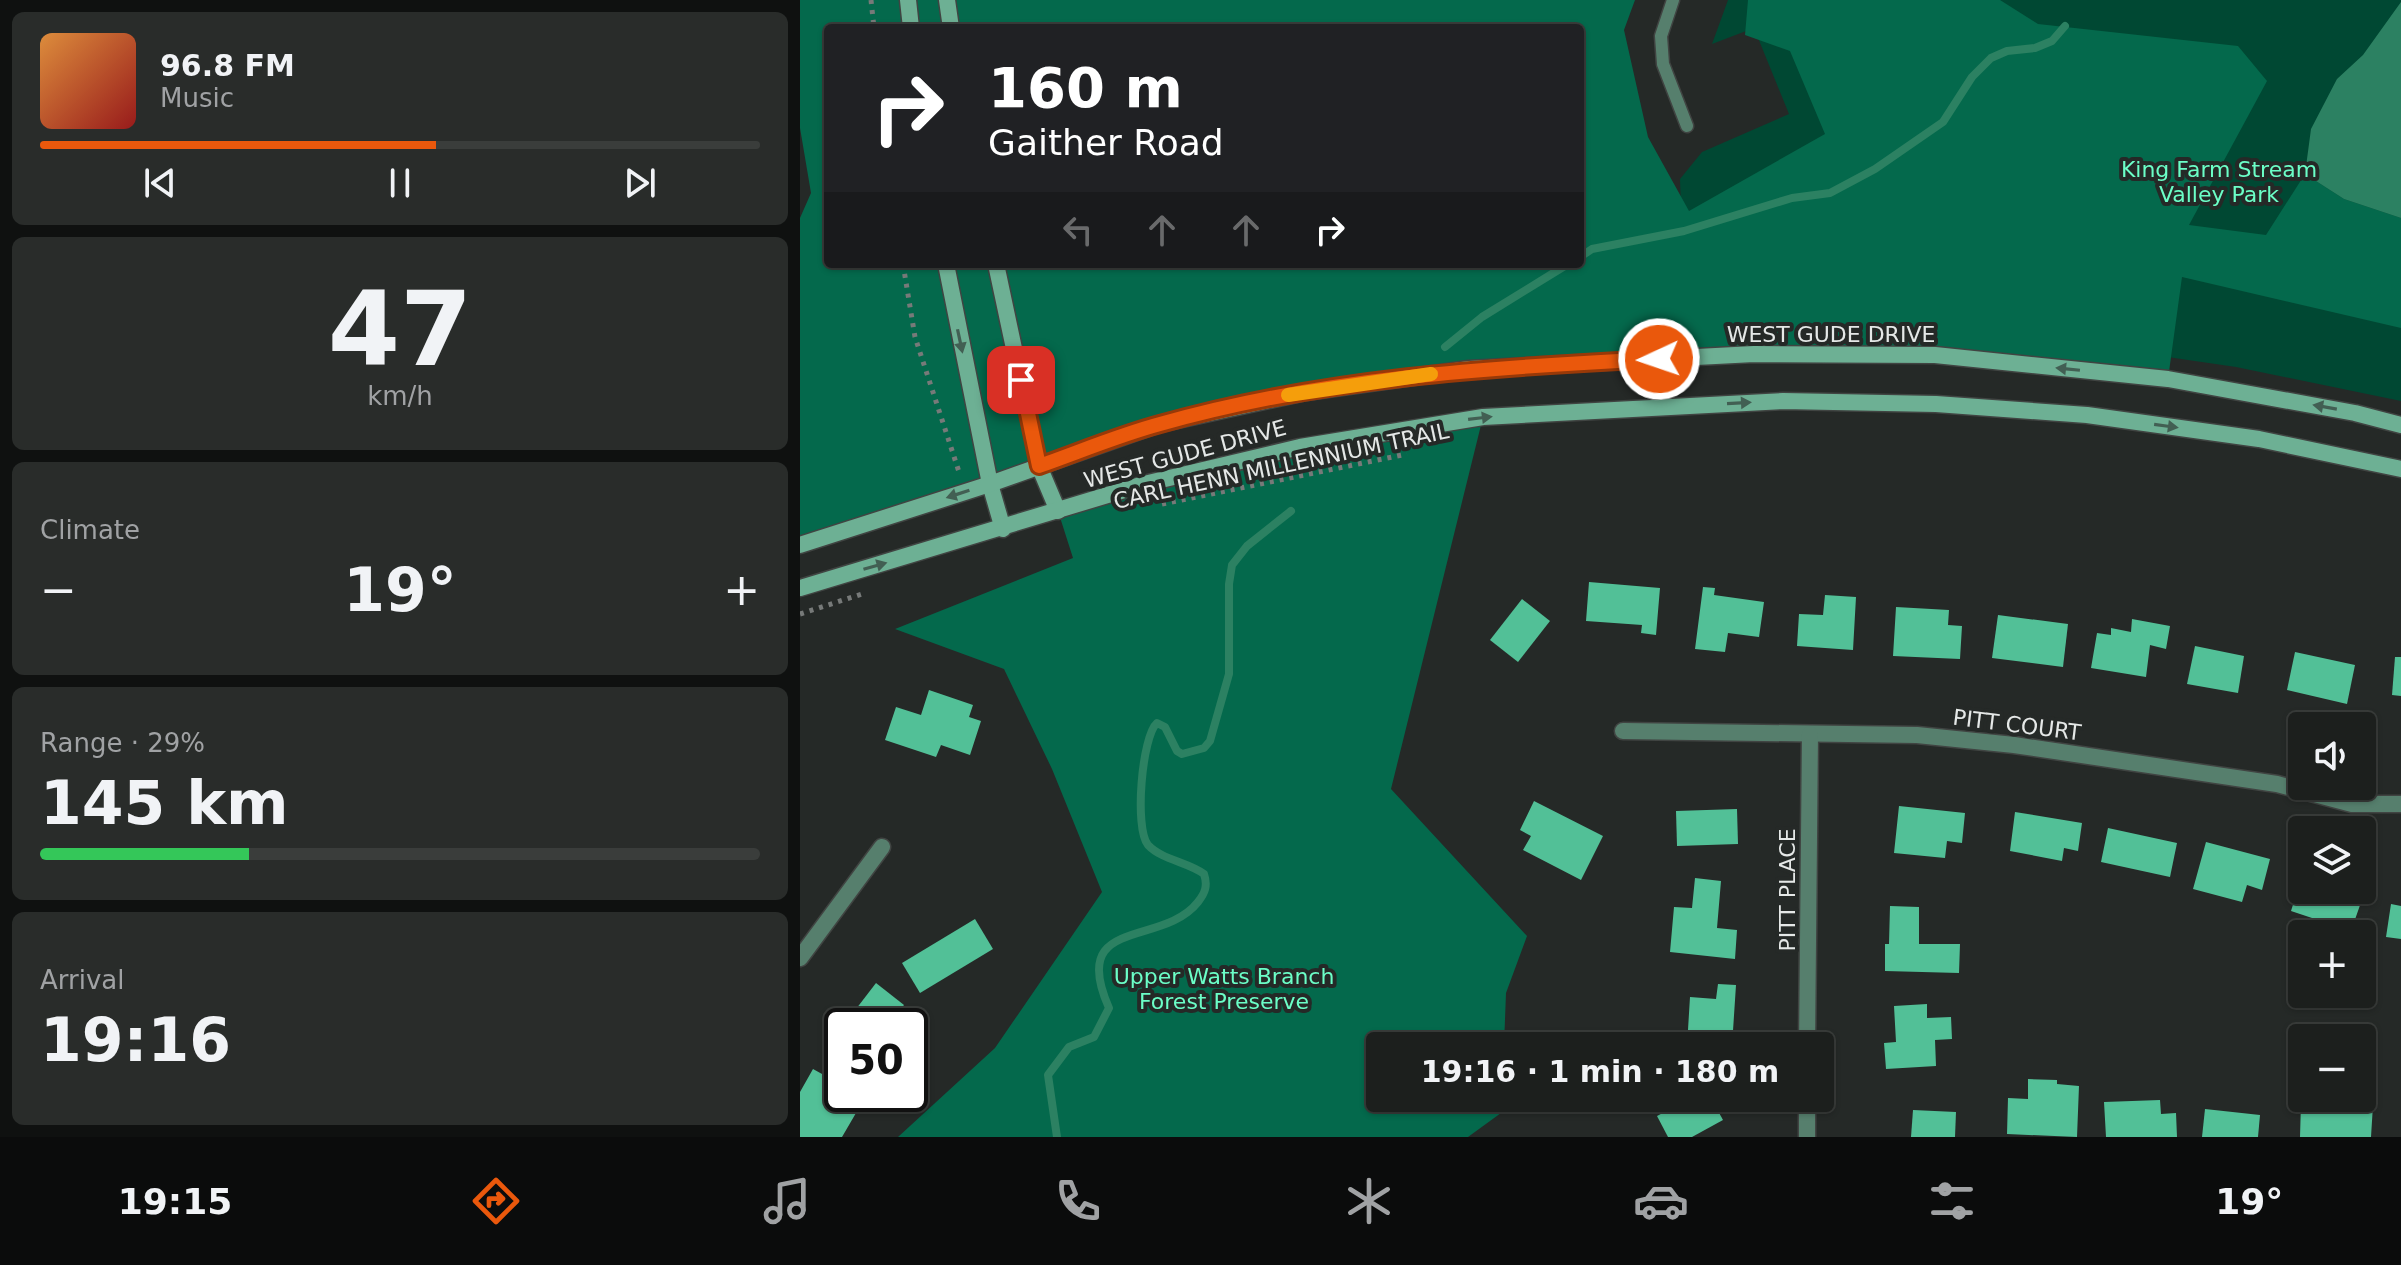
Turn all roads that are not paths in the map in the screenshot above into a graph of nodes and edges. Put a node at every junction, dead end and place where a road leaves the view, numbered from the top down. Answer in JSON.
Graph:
{"nodes":[{"id":1,"x":908,"y":0,"type":"edge"},
{"id":2,"x":947,"y":0,"type":"edge"},
{"id":3,"x":1673,"y":0,"type":"edge"},
{"id":4,"x":911,"y":24,"type":"edge"},
{"id":5,"x":950,"y":24,"type":"edge"},
{"id":6,"x":1687,"y":126,"type":"dead end"},
{"id":7,"x":947,"y":268,"type":"edge"},
{"id":8,"x":997,"y":268,"type":"edge"},
{"id":9,"x":2401,"y":425,"type":"edge"},
{"id":10,"x":1039,"y":466,"type":"junction"},
{"id":11,"x":2401,"y":469,"type":"edge"},
{"id":12,"x":990,"y":484,"type":"junction"},
{"id":13,"x":1058,"y":511,"type":"junction"},
{"id":14,"x":1003,"y":529,"type":"junction"},
{"id":15,"x":800,"y":545,"type":"edge"},
{"id":16,"x":800,"y":588,"type":"edge"},
{"id":17,"x":1623,"y":731,"type":"dead end"},
{"id":18,"x":1810,"y":734,"type":"junction"},
{"id":19,"x":2401,"y":804,"type":"edge"},
{"id":20,"x":882,"y":847,"type":"dead end"},
{"id":21,"x":800,"y":958,"type":"edge"},
{"id":22,"x":1807,"y":1032,"type":"edge"},
{"id":23,"x":1807,"y":1112,"type":"edge"},
{"id":24,"x":1807,"y":1137,"type":"edge"}],
"edges":[{"from":1,"to":4,"type":"main road"},
{"from":2,"to":5,"type":"main road"},
{"from":3,"to":6,"type":"lane"},
{"from":7,"to":12,"type":"main road","one_way":true},
{"from":8,"to":10,"type":"main road"},
{"from":9,"to":10,"type":"main road","name":"WEST GUDE DRIVE","one_way":true},
{"from":10,"to":12,"type":"main road","name":"WEST GUDE DRIVE"},
{"from":10,"to":13,"type":"main road"},
{"from":13,"to":11,"type":"main road","name":"WEST GUDE DRIVE","one_way":true},
{"from":12,"to":14,"type":"main road"},
{"from":12,"to":15,"type":"main road","name":"WEST GUDE DRIVE","one_way":true},
{"from":13,"to":14,"type":"main road","name":"WEST GUDE DRIVE"},
{"from":16,"to":14,"type":"main road","name":"WEST GUDE DRIVE","one_way":true},
{"from":17,"to":18,"type":"street","name":"PITT COURT"},
{"from":18,"to":19,"type":"street","name":"PITT COURT"},
{"from":18,"to":22,"type":"street","name":"PITT PLACE"},
{"from":20,"to":21,"type":"street"},
{"from":23,"to":24,"type":"street"}]}
